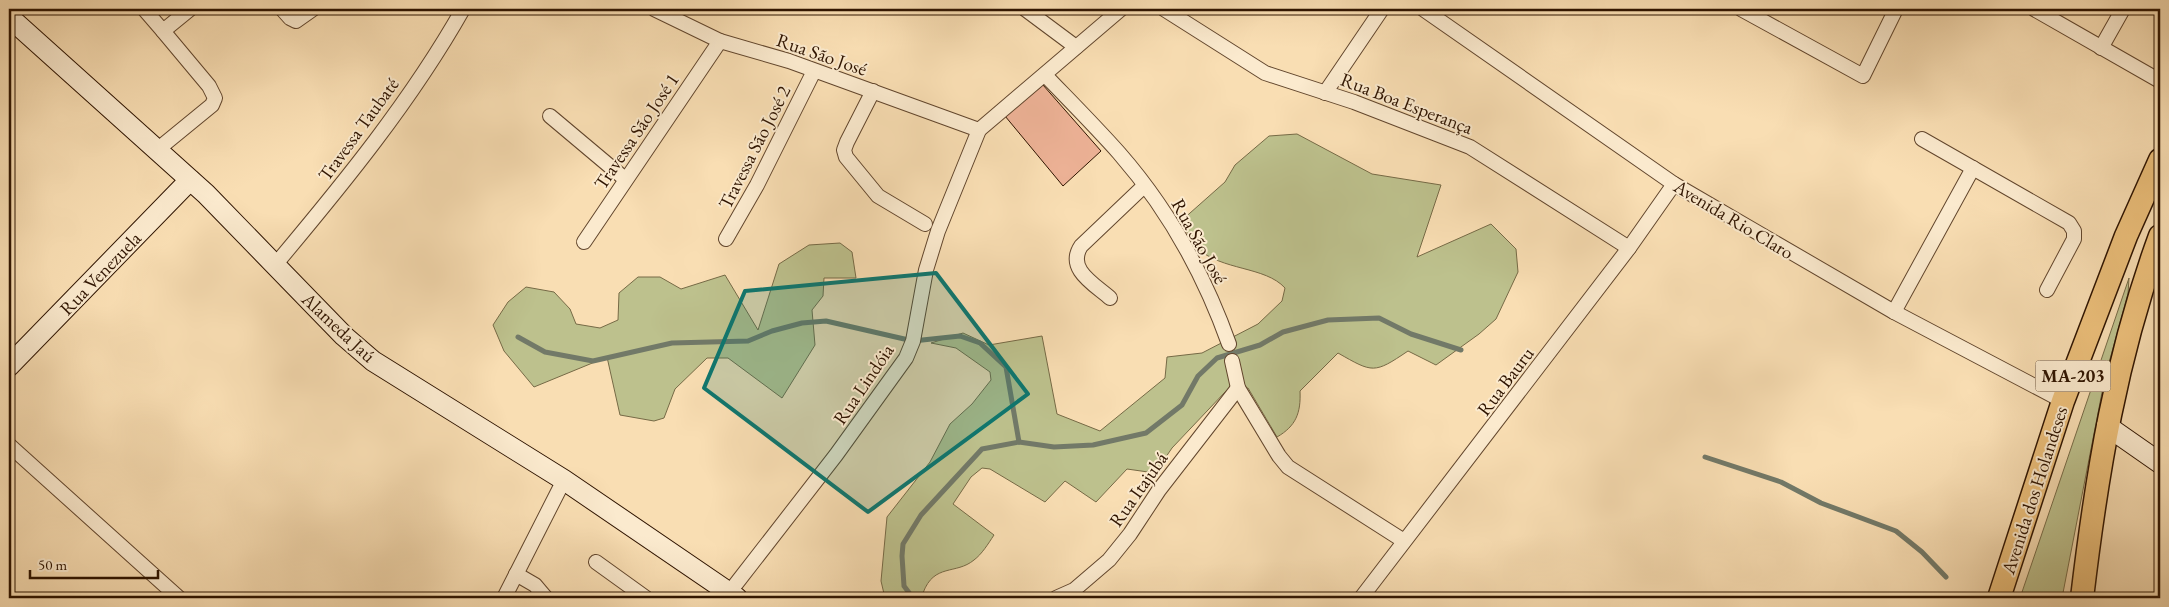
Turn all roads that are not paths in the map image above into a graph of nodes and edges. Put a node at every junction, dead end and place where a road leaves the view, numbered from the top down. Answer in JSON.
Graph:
{"nodes":[{"id":1,"x":144,"y":9,"type":"edge"},
{"id":2,"x":190,"y":9,"type":"edge"},
{"id":3,"x":282,"y":9,"type":"edge"},
{"id":4,"x":313,"y":9,"type":"edge"},
{"id":5,"x":463,"y":9,"type":"edge"},
{"id":6,"x":654,"y":9,"type":"edge"},
{"id":7,"x":1025,"y":9,"type":"edge"},
{"id":8,"x":1121,"y":9,"type":"edge"},
{"id":9,"x":1164,"y":9,"type":"edge"},
{"id":10,"x":1382,"y":9,"type":"edge"},
{"id":11,"x":1423,"y":9,"type":"edge"},
{"id":12,"x":1741,"y":9,"type":"edge"},
{"id":13,"x":1896,"y":9,"type":"edge"},
{"id":14,"x":2034,"y":9,"type":"edge"},
{"id":15,"x":2123,"y":9,"type":"edge"},
{"id":16,"x":9,"y":16,"type":"edge"},
{"id":17,"x":163,"y":31,"type":"junction"},
{"id":18,"x":720,"y":41,"type":"junction"},
{"id":19,"x":1076,"y":47,"type":"junction"},
{"id":20,"x":2101,"y":48,"type":"junction"},
{"id":21,"x":814,"y":71,"type":"junction"},
{"id":22,"x":1045,"y":75,"type":"junction"},
{"id":23,"x":2160,"y":81,"type":"edge"},
{"id":24,"x":873,"y":91,"type":"junction"},
{"id":25,"x":1325,"y":92,"type":"junction"},
{"id":26,"x":550,"y":116,"type":"dead end"},
{"id":27,"x":979,"y":130,"type":"junction"},
{"id":28,"x":1922,"y":139,"type":"dead end"},
{"id":29,"x":157,"y":150,"type":"junction"},
{"id":30,"x":2160,"y":160,"type":"edge"},
{"id":31,"x":1972,"y":168,"type":"junction"},
{"id":32,"x":625,"y":179,"type":"junction"},
{"id":33,"x":190,"y":180,"type":"junction"},
{"id":34,"x":1674,"y":184,"type":"junction"},
{"id":35,"x":1144,"y":186,"type":"junction"},
{"id":36,"x":925,"y":224,"type":"dead end"},
{"id":37,"x":2160,"y":236,"type":"edge"},
{"id":38,"x":726,"y":240,"type":"dead end"},
{"id":39,"x":584,"y":242,"type":"dead end"},
{"id":40,"x":1629,"y":248,"type":"junction"},
{"id":41,"x":275,"y":264,"type":"junction"},
{"id":42,"x":2047,"y":290,"type":"dead end"},
{"id":43,"x":1110,"y":298,"type":"dead end"},
{"id":44,"x":1894,"y":312,"type":"junction"},
{"id":45,"x":1229,"y":344,"type":"dead end"},
{"id":46,"x":1232,"y":361,"type":"dead end"},
{"id":47,"x":9,"y":366,"type":"edge"},
{"id":48,"x":1238,"y":388,"type":"junction"},
{"id":49,"x":2063,"y":401,"type":"junction"},
{"id":50,"x":2107,"y":426,"type":"junction"},
{"id":51,"x":9,"y":445,"type":"edge"},
{"id":52,"x":2160,"y":463,"type":"edge"},
{"id":53,"x":564,"y":480,"type":"junction"},
{"id":54,"x":1404,"y":541,"type":"junction"},
{"id":55,"x":596,"y":562,"type":"dead end"},
{"id":56,"x":516,"y":574,"type":"junction"},
{"id":57,"x":731,"y":596,"type":"edge"},
{"id":58,"x":2082,"y":597,"type":"edge"},
{"id":59,"x":179,"y":598,"type":"edge"},
{"id":60,"x":504,"y":598,"type":"edge"},
{"id":61,"x":546,"y":598,"type":"edge"},
{"id":62,"x":646,"y":598,"type":"edge"},
{"id":63,"x":1056,"y":598,"type":"edge"},
{"id":64,"x":1361,"y":598,"type":"edge"},
{"id":65,"x":1999,"y":598,"type":"edge"}],
"edges":[{"from":1,"to":17,"type":"street"},
{"from":2,"to":17,"type":"street"},
{"from":3,"to":4,"type":"street"},
{"from":5,"to":41,"type":"street","name":"Travessa Taubaté"},
{"from":6,"to":18,"type":"street","name":"Rua São José"},
{"from":7,"to":19,"type":"street"},
{"from":8,"to":19,"type":"street"},
{"from":9,"to":25,"type":"street","name":"Rua Boa Esperança"},
{"from":10,"to":25,"type":"street"},
{"from":11,"to":34,"type":"street","name":"Avenida Rio Claro"},
{"from":12,"to":13,"type":"street"},
{"from":14,"to":20,"type":"street"},
{"from":15,"to":20,"type":"street"},
{"from":16,"to":29,"type":"main road","name":"Alameda Jaú"},
{"from":17,"to":29,"type":"street"},
{"from":18,"to":21,"type":"street","name":"Rua São José"},
{"from":18,"to":32,"type":"street","name":"Travessa São José 1"},
{"from":19,"to":22,"type":"street"},
{"from":20,"to":23,"type":"street"},
{"from":21,"to":24,"type":"street","name":"Rua São José"},
{"from":21,"to":38,"type":"street","name":"Travessa São José 2"},
{"from":22,"to":27,"type":"street"},
{"from":22,"to":35,"type":"street","name":"Rua São José"},
{"from":24,"to":27,"type":"street","name":"Rua São José"},
{"from":24,"to":36,"type":"street"},
{"from":25,"to":40,"type":"street","name":"Rua Boa Esperança"},
{"from":26,"to":32,"type":"street"},
{"from":27,"to":57,"type":"street","name":"Rua Lindóia"},
{"from":28,"to":31,"type":"street"},
{"from":29,"to":33,"type":"main road","name":"Alameda Jaú"},
{"from":30,"to":49,"type":"main road","name":"Avenida dos Holandeses","number":"MA-203"},
{"from":31,"to":42,"type":"street"},
{"from":31,"to":44,"type":"street"},
{"from":32,"to":39,"type":"street","name":"Travessa São José 1"},
{"from":33,"to":41,"type":"main road","name":"Alameda Jaú"},
{"from":33,"to":47,"type":"main road","name":"Rua Venezuela"},
{"from":34,"to":40,"type":"street","name":"Rua Bauru"},
{"from":34,"to":44,"type":"street","name":"Avenida Rio Claro"},
{"from":35,"to":43,"type":"street"},
{"from":35,"to":45,"type":"street","name":"Rua São José"},
{"from":37,"to":50,"type":"main road","number":"MA-203"},
{"from":40,"to":54,"type":"street","name":"Rua Bauru"},
{"from":41,"to":53,"type":"main road","name":"Alameda Jaú"},
{"from":44,"to":49,"type":"street","name":"Avenida Rio Claro"},
{"from":46,"to":48,"type":"street"},
{"from":48,"to":54,"type":"street"},
{"from":48,"to":63,"type":"street","name":"Rua Itajubá"},
{"from":49,"to":65,"type":"main road","name":"Avenida dos Holandeses","number":"MA-203"},
{"from":50,"to":52,"type":"main road"},
{"from":50,"to":58,"type":"main road","number":"MA-203"},
{"from":51,"to":59,"type":"street"},
{"from":53,"to":56,"type":"street"},
{"from":53,"to":57,"type":"main road","name":"Alameda Jaú"},
{"from":54,"to":64,"type":"street","name":"Rua Bauru"},
{"from":55,"to":62,"type":"street"},
{"from":56,"to":60,"type":"street"},
{"from":56,"to":61,"type":"street"}]}
